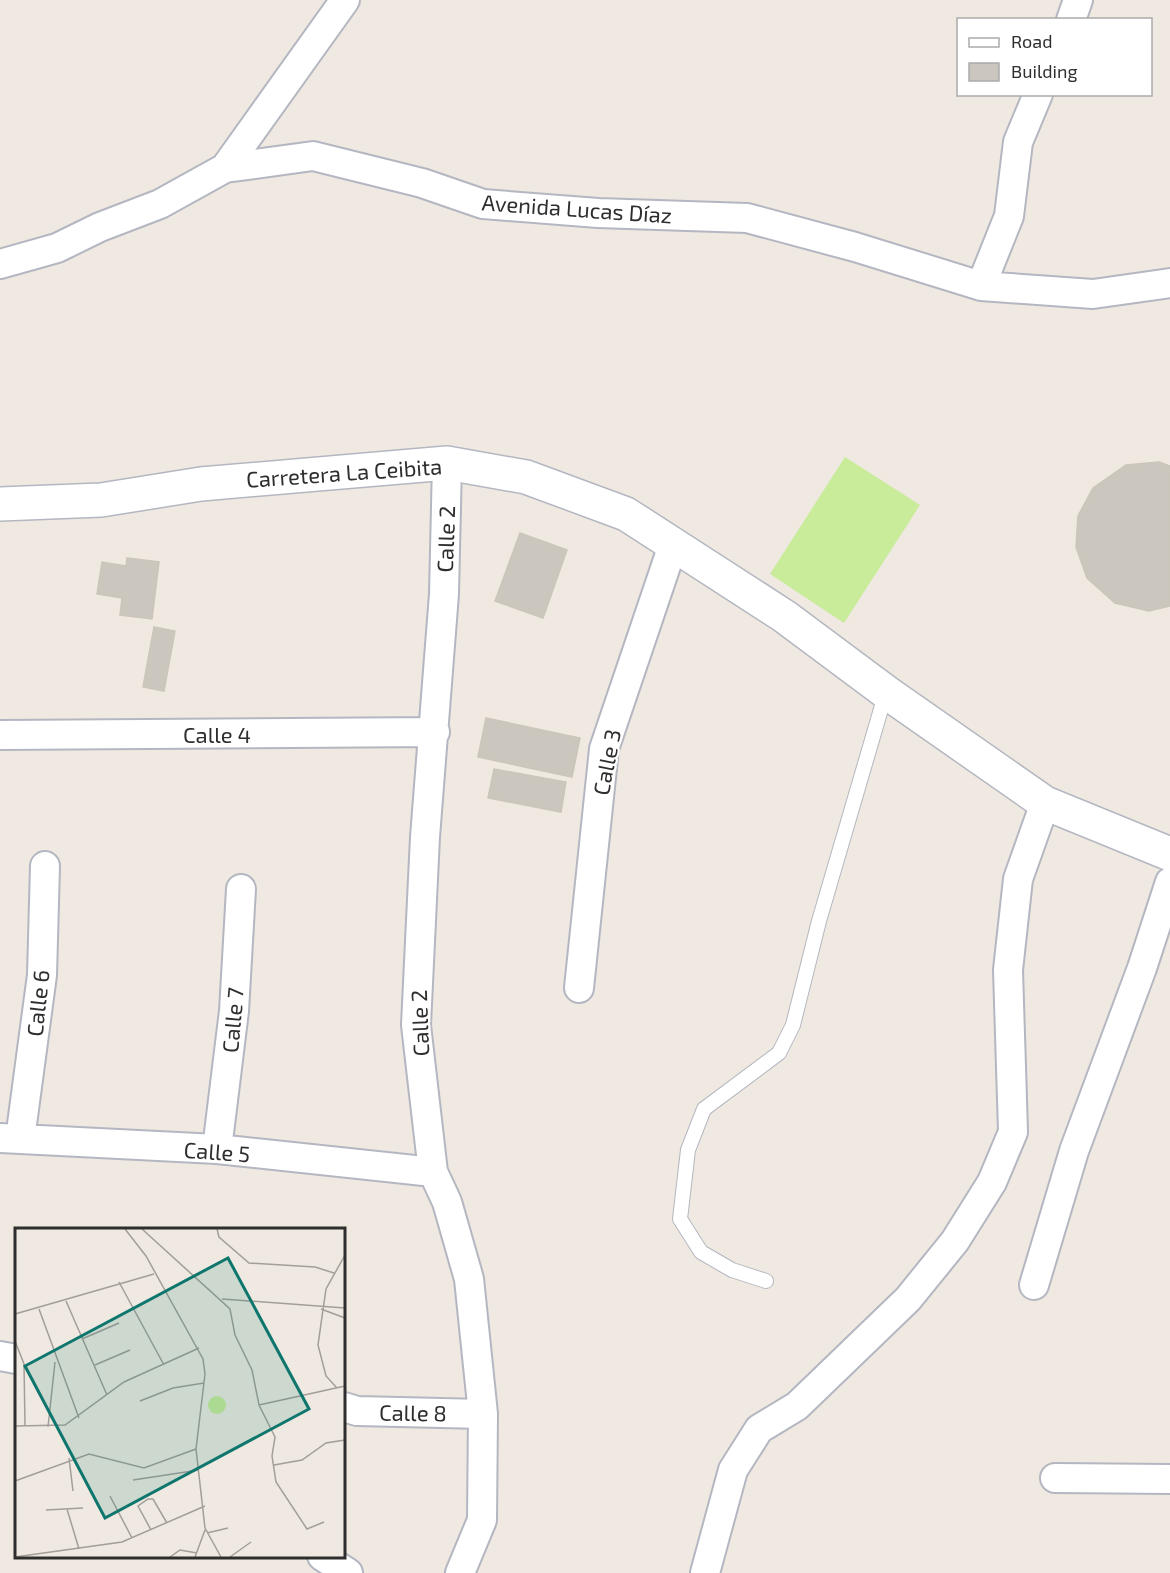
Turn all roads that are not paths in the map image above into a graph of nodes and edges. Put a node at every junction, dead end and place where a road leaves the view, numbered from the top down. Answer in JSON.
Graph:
{"nodes":[{"id":1,"x":345,"y":0,"type":"edge"},
{"id":2,"x":1078,"y":0,"type":"edge"},
{"id":3,"x":1072,"y":18,"type":"edge"},
{"id":4,"x":1037,"y":96,"type":"edge"},
{"id":5,"x":225,"y":168,"type":"junction"},
{"id":6,"x":0,"y":264,"type":"edge"},
{"id":7,"x":1170,"y":283,"type":"edge"},
{"id":8,"x":981,"y":286,"type":"junction"},
{"id":9,"x":447,"y":463,"type":"junction"},
{"id":10,"x":0,"y":504,"type":"edge"},
{"id":11,"x":673,"y":545,"type":"junction"},
{"id":12,"x":886,"y":692,"type":"junction"},
{"id":13,"x":435,"y":732,"type":"junction"},
{"id":14,"x":0,"y":735,"type":"edge"},
{"id":15,"x":1045,"y":803,"type":"junction"},
{"id":16,"x":1170,"y":854,"type":"edge"},
{"id":17,"x":45,"y":866,"type":"dead end"},
{"id":18,"x":1170,"y":882,"type":"edge"},
{"id":19,"x":240,"y":889,"type":"dead end"},
{"id":20,"x":579,"y":988,"type":"dead end"},
{"id":21,"x":10,"y":1139,"type":"edge"},
{"id":22,"x":217,"y":1149,"type":"junction"},
{"id":23,"x":433,"y":1172,"type":"junction"},
{"id":24,"x":766,"y":1281,"type":"dead end"},
{"id":25,"x":1034,"y":1285,"type":"dead end"},
{"id":26,"x":0,"y":1356,"type":"edge"},
{"id":27,"x":15,"y":1359,"type":"edge"},
{"id":28,"x":345,"y":1407,"type":"edge"},
{"id":29,"x":483,"y":1414,"type":"junction"},
{"id":30,"x":1055,"y":1479,"type":"dead end"},
{"id":31,"x":1170,"y":1479,"type":"edge"},
{"id":32,"x":324,"y":1558,"type":"edge"},
{"id":33,"x":348,"y":1573,"type":"edge"},
{"id":34,"x":460,"y":1573,"type":"edge"},
{"id":35,"x":705,"y":1573,"type":"edge"}],
"edges":[{"from":1,"to":5,"type":"street"},
{"from":2,"to":3,"type":"street"},
{"from":4,"to":8,"type":"street"},
{"from":5,"to":6,"type":"street","name":"Avenida Lucas Díaz"},
{"from":5,"to":8,"type":"street","name":"Avenida Lucas Díaz"},
{"from":7,"to":8,"type":"street","name":"Avenida Lucas Díaz"},
{"from":9,"to":10,"type":"street","name":"Carretera La Ceibita"},
{"from":9,"to":11,"type":"street","name":"Carretera La Ceibita"},
{"from":9,"to":13,"type":"street","name":"Calle 2"},
{"from":11,"to":12,"type":"street","name":"Carretera La Ceibita"},
{"from":11,"to":20,"type":"street","name":"Calle 3"},
{"from":12,"to":15,"type":"street","name":"Carretera La Ceibita"},
{"from":12,"to":24,"type":"lane"},
{"from":13,"to":14,"type":"street","name":"Calle 4"},
{"from":13,"to":23,"type":"street","name":"Calle 2"},
{"from":15,"to":16,"type":"street","name":"Carretera La Ceibita"},
{"from":15,"to":35,"type":"street"},
{"from":17,"to":21,"type":"street","name":"Calle 6"},
{"from":18,"to":25,"type":"street"},
{"from":19,"to":22,"type":"street","name":"Calle 7"},
{"from":21,"to":22,"type":"street","name":"Calle 5"},
{"from":22,"to":23,"type":"street","name":"Calle 5"},
{"from":23,"to":29,"type":"street","name":"Calle 2"},
{"from":26,"to":27,"type":"street"},
{"from":28,"to":29,"type":"street","name":"Calle 8"},
{"from":29,"to":34,"type":"street","name":"Calle 2"},
{"from":30,"to":31,"type":"street"},
{"from":32,"to":33,"type":"street"}]}
